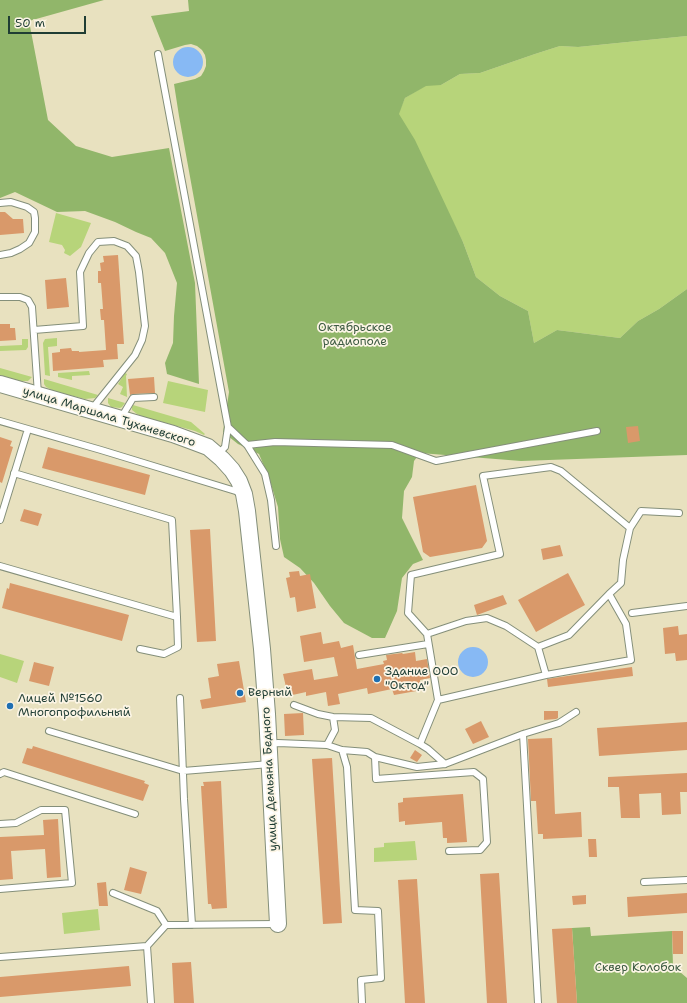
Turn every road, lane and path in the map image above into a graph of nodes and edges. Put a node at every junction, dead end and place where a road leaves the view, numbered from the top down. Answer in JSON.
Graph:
{"nodes":[{"id":1,"x":158,"y":54,"type":"dead end"},
{"id":2,"x":0,"y":203,"type":"edge"},
{"id":3,"x":0,"y":256,"type":"edge"},
{"id":4,"x":0,"y":297,"type":"edge"},
{"id":5,"x":34,"y":330,"type":"junction"},
{"id":6,"x":0,"y":384,"type":"edge"},
{"id":7,"x":38,"y":395,"type":"junction"},
{"id":8,"x":154,"y":397,"type":"dead end"},
{"id":9,"x":90,"y":411,"type":"junction"},
{"id":10,"x":120,"y":419,"type":"junction"},
{"id":11,"x":0,"y":421,"type":"edge"},
{"id":12,"x":228,"y":427,"type":"junction"},
{"id":13,"x":28,"y":429,"type":"junction"},
{"id":14,"x":597,"y":431,"type":"dead end"},
{"id":15,"x":247,"y":445,"type":"junction"},
{"id":16,"x":217,"y":455,"type":"junction"},
{"id":17,"x":232,"y":470,"type":"joint"},
{"id":18,"x":14,"y":473,"type":"junction"},
{"id":19,"x":244,"y":494,"type":"junction"},
{"id":20,"x":679,"y":512,"type":"dead end"},
{"id":21,"x":0,"y":520,"type":"edge"},
{"id":22,"x":630,"y":528,"type":"junction"},
{"id":23,"x":276,"y":546,"type":"dead end"},
{"id":24,"x":0,"y":566,"type":"edge"},
{"id":25,"x":609,"y":594,"type":"junction"},
{"id":26,"x":687,"y":606,"type":"edge"},
{"id":27,"x":632,"y":614,"type":"dead end"},
{"id":28,"x":177,"y":618,"type":"junction"},
{"id":29,"x":427,"y":634,"type":"junction"},
{"id":30,"x":428,"y":644,"type":"junction"},
{"id":31,"x":538,"y":647,"type":"junction"},
{"id":32,"x":140,"y":649,"type":"dead end"},
{"id":33,"x":359,"y":655,"type":"dead end"},
{"id":34,"x":546,"y":675,"type":"junction"},
{"id":35,"x":180,"y":698,"type":"dead end"},
{"id":36,"x":438,"y":700,"type":"junction"},
{"id":37,"x":294,"y":705,"type":"dead end"},
{"id":38,"x":576,"y":712,"type":"dead end"},
{"id":39,"x":333,"y":716,"type":"junction"},
{"id":40,"x":49,"y":731,"type":"dead end"},
{"id":41,"x":523,"y":734,"type":"junction"},
{"id":42,"x":420,"y":744,"type":"junction"},
{"id":43,"x":269,"y":745,"type":"junction"},
{"id":44,"x":327,"y":745,"type":"junction"},
{"id":45,"x":342,"y":750,"type":"junction"},
{"id":46,"x":375,"y":757,"type":"junction"},
{"id":47,"x":270,"y":764,"type":"junction"},
{"id":48,"x":445,"y":764,"type":"junction"},
{"id":49,"x":183,"y":771,"type":"junction"},
{"id":50,"x":0,"y":774,"type":"edge"},
{"id":51,"x":135,"y":814,"type":"dead end"},
{"id":52,"x":0,"y":824,"type":"edge"},
{"id":53,"x":449,"y":852,"type":"dead end"},
{"id":54,"x":687,"y":880,"type":"edge"},
{"id":55,"x":644,"y":882,"type":"dead end"},
{"id":56,"x":0,"y":889,"type":"edge"},
{"id":57,"x":112,"y":893,"type":"dead end"},
{"id":58,"x":278,"y":924,"type":"joint"},
{"id":59,"x":166,"y":925,"type":"junction"},
{"id":60,"x":192,"y":925,"type":"junction"},
{"id":61,"x":147,"y":946,"type":"junction"},
{"id":62,"x":0,"y":957,"type":"edge"},
{"id":63,"x":151,"y":1003,"type":"edge"},
{"id":64,"x":362,"y":1003,"type":"edge"},
{"id":65,"x":538,"y":1003,"type":"edge"}],
"edges":[{"from":1,"to":12,"type":"lane"},
{"from":2,"to":3,"type":"lane"},
{"from":4,"to":5,"type":"lane"},
{"from":5,"to":7,"type":"lane"},
{"from":5,"to":9,"type":"lane"},
{"from":6,"to":7,"type":"street","name":"улица Маршала Тухачевского"},
{"from":7,"to":9,"type":"street","name":"улица Маршала Тухачевского"},
{"from":8,"to":10,"type":"lane"},
{"from":9,"to":10,"type":"street","name":"улица Маршала Тухачевского"},
{"from":10,"to":16,"type":"street","name":"улица Маршала Тухачевского"},
{"from":11,"to":13,"type":"lane"},
{"from":12,"to":15,"type":"lane"},
{"from":12,"to":16,"type":"lane"},
{"from":13,"to":18,"type":"lane"},
{"from":13,"to":19,"type":"lane"},
{"from":14,"to":15,"type":"lane"},
{"from":15,"to":23,"type":"lane"},
{"from":16,"to":17,"type":"street","name":"улица Маршала Тухачевского"},
{"from":17,"to":19,"type":"street","name":"улица Демьяна Бедного"},
{"from":18,"to":21,"type":"lane"},
{"from":18,"to":28,"type":"lane"},
{"from":19,"to":43,"type":"street","name":"улица Демьяна Бедного"},
{"from":20,"to":22,"type":"lane"},
{"from":22,"to":25,"type":"lane"},
{"from":22,"to":29,"type":"lane"},
{"from":24,"to":28,"type":"lane"},
{"from":25,"to":31,"type":"lane"},
{"from":25,"to":34,"type":"lane"},
{"from":26,"to":27,"type":"lane"},
{"from":28,"to":32,"type":"lane"},
{"from":29,"to":30,"type":"lane"},
{"from":29,"to":31,"type":"lane"},
{"from":30,"to":33,"type":"lane"},
{"from":30,"to":36,"type":"lane"},
{"from":31,"to":34,"type":"lane"},
{"from":34,"to":36,"type":"lane"},
{"from":35,"to":49,"type":"lane"},
{"from":36,"to":42,"type":"lane"},
{"from":37,"to":39,"type":"lane"},
{"from":38,"to":41,"type":"lane"},
{"from":39,"to":42,"type":"lane"},
{"from":39,"to":44,"type":"lane"},
{"from":40,"to":49,"type":"lane"},
{"from":41,"to":48,"type":"lane"},
{"from":41,"to":65,"type":"lane"},
{"from":42,"to":48,"type":"lane"},
{"from":43,"to":44,"type":"lane"},
{"from":43,"to":47,"type":"street","name":"улица Демьяна Бедного"},
{"from":44,"to":45,"type":"lane"},
{"from":45,"to":46,"type":"lane"},
{"from":45,"to":64,"type":"lane"},
{"from":46,"to":48,"type":"lane"},
{"from":46,"to":53,"type":"lane"},
{"from":47,"to":49,"type":"lane"},
{"from":47,"to":58,"type":"street","name":"улица Демьяна Бедного"},
{"from":49,"to":60,"type":"lane"},
{"from":50,"to":51,"type":"lane"},
{"from":52,"to":56,"type":"lane"},
{"from":54,"to":55,"type":"lane"},
{"from":57,"to":59,"type":"lane"},
{"from":58,"to":60,"type":"lane"},
{"from":59,"to":60,"type":"lane"},
{"from":59,"to":61,"type":"lane"},
{"from":61,"to":62,"type":"lane"},
{"from":61,"to":63,"type":"lane"}]}
